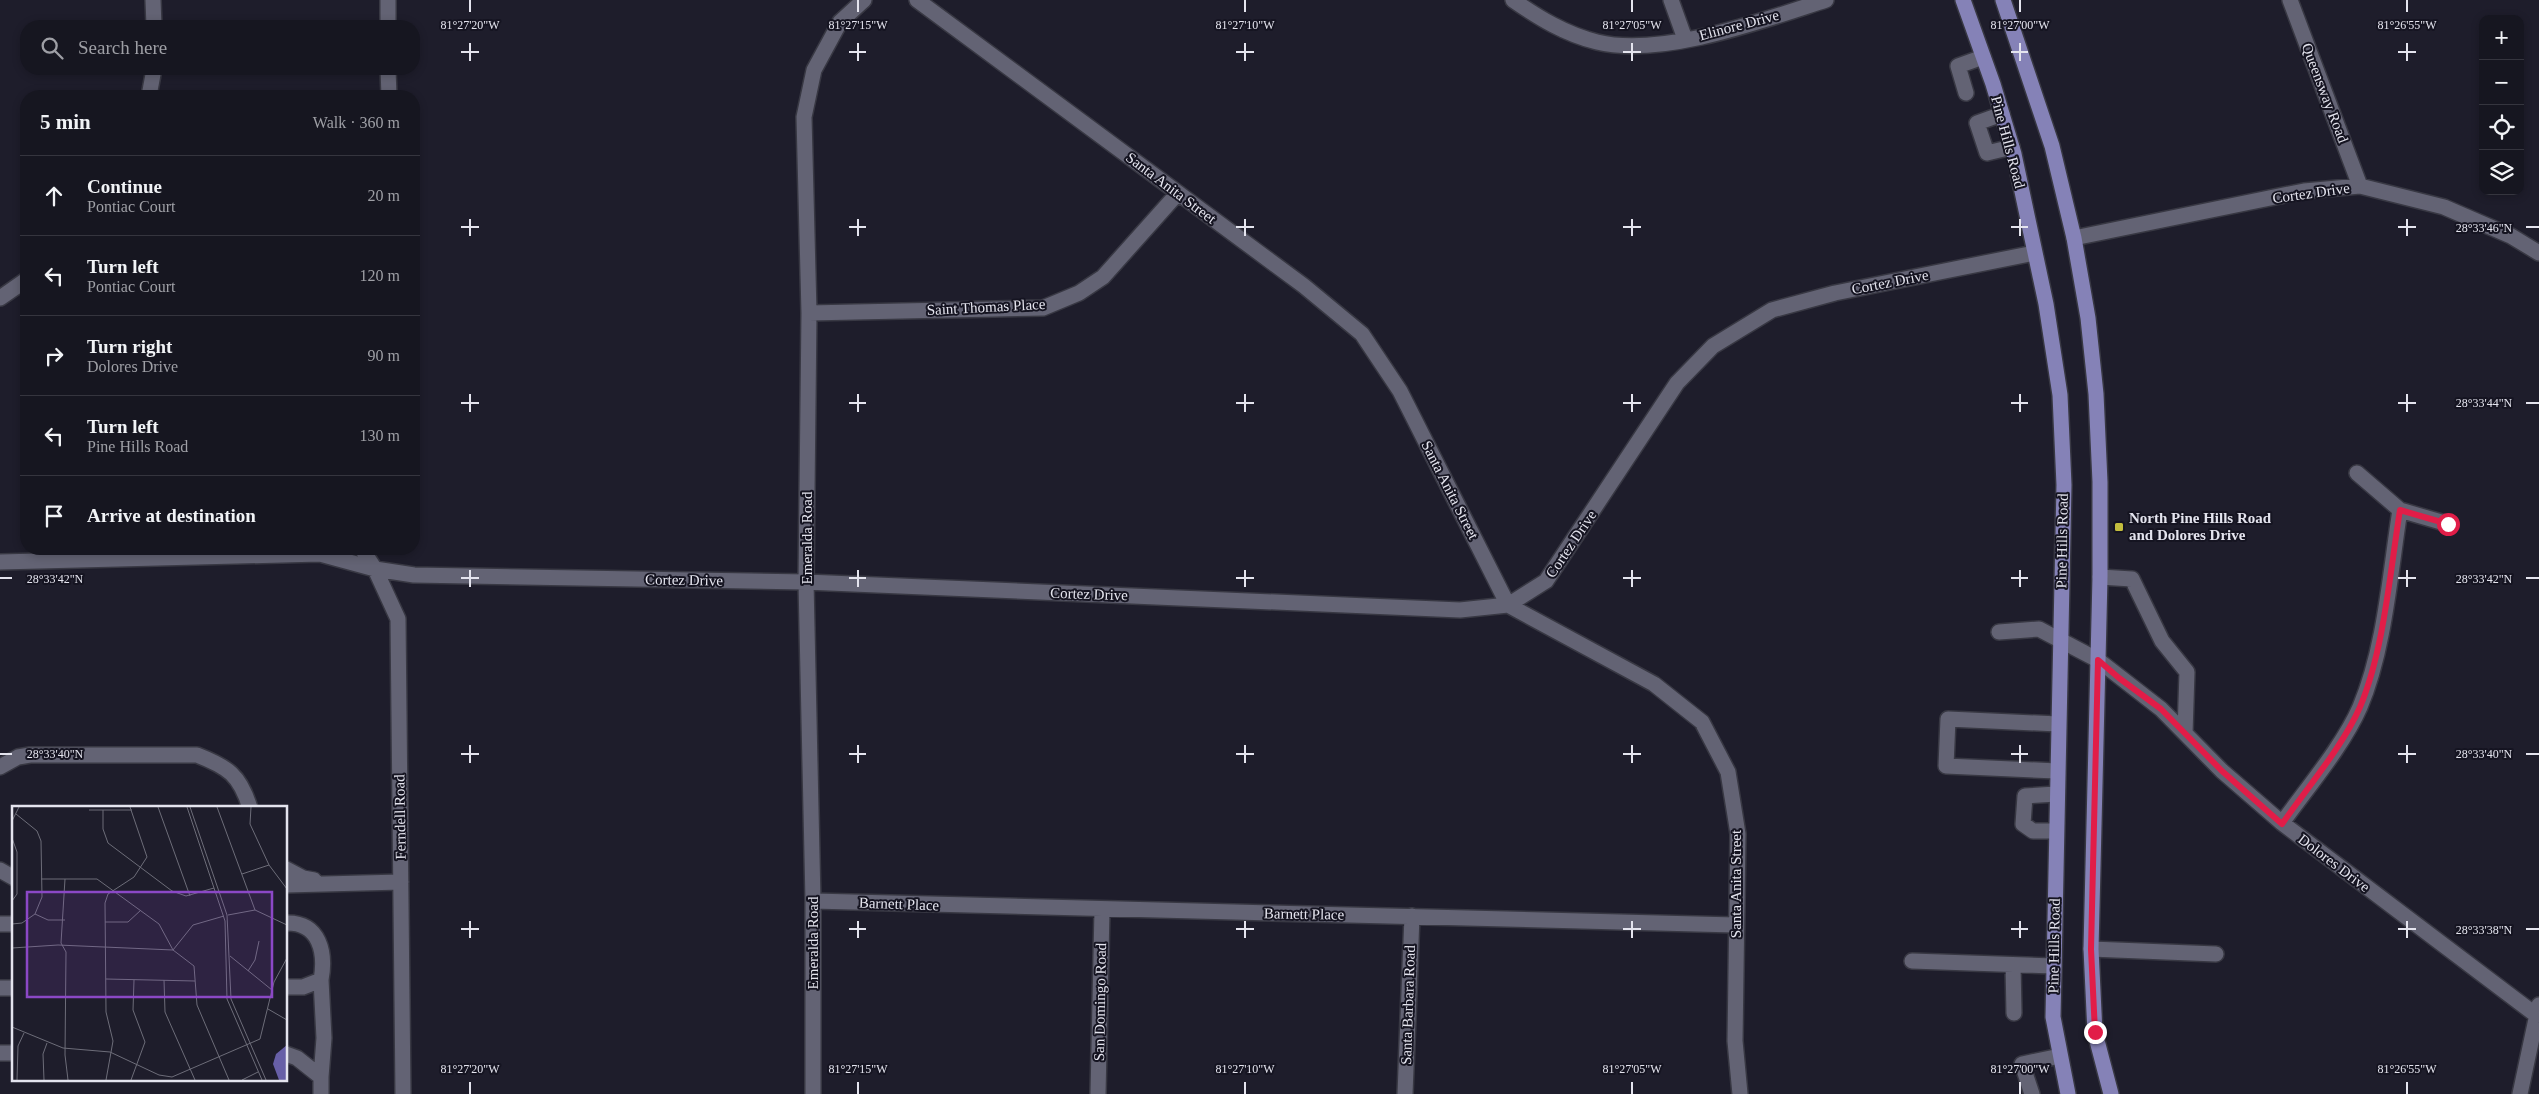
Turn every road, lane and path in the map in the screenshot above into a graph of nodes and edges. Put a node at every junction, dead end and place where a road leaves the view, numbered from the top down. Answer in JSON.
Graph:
{"nodes":[{"id":1,"x":153,"y":0,"type":"edge"},
{"id":2,"x":388,"y":0,"type":"edge"},
{"id":3,"x":864,"y":0,"type":"edge"},
{"id":4,"x":917,"y":0,"type":"edge"},
{"id":5,"x":1513,"y":0,"type":"edge"},
{"id":6,"x":1672,"y":0,"type":"edge"},
{"id":7,"x":1826,"y":0,"type":"edge"},
{"id":8,"x":1963,"y":0,"type":"edge"},
{"id":9,"x":2003,"y":0,"type":"edge"},
{"id":10,"x":2290,"y":0,"type":"edge"},
{"id":11,"x":154,"y":20,"type":"edge"},
{"id":12,"x":388,"y":20,"type":"edge"},
{"id":13,"x":1685,"y":39,"type":"junction"},
{"id":14,"x":1983,"y":57,"type":"junction"},
{"id":15,"x":153,"y":75,"type":"edge"},
{"id":16,"x":388,"y":75,"type":"edge"},
{"id":17,"x":150,"y":90,"type":"edge"},
{"id":18,"x":388,"y":90,"type":"edge"},
{"id":19,"x":1966,"y":92,"type":"dead end"},
{"id":20,"x":2002,"y":114,"type":"junction"},
{"id":21,"x":2012,"y":146,"type":"junction"},
{"id":22,"x":2360,"y":186,"type":"junction"},
{"id":23,"x":1178,"y":193,"type":"junction"},
{"id":24,"x":2074,"y":238,"type":"junction"},
{"id":25,"x":2034,"y":253,"type":"junction"},
{"id":26,"x":2539,"y":253,"type":"edge"},
{"id":27,"x":20,"y":284,"type":"edge"},
{"id":28,"x":0,"y":298,"type":"edge"},
{"id":29,"x":809,"y":313,"type":"junction"},
{"id":30,"x":2357,"y":473,"type":"dead end"},
{"id":31,"x":2400,"y":510,"type":"junction"},
{"id":32,"x":2448,"y":524,"type":"dead end"},
{"id":33,"x":280,"y":555,"type":"edge"},
{"id":34,"x":324,"y":555,"type":"edge"},
{"id":35,"x":366,"y":555,"type":"edge"},
{"id":36,"x":0,"y":562,"type":"edge"},
{"id":37,"x":375,"y":569,"type":"junction"},
{"id":38,"x":2100,"y":577,"type":"junction"},
{"id":39,"x":806,"y":582,"type":"junction"},
{"id":40,"x":1508,"y":606,"type":"junction"},
{"id":41,"x":1999,"y":632,"type":"dead end"},
{"id":42,"x":2060,"y":640,"type":"junction"},
{"id":43,"x":2098,"y":660,"type":"junction"},
{"id":44,"x":2058,"y":724,"type":"junction"},
{"id":45,"x":2185,"y":733,"type":"junction"},
{"id":46,"x":0,"y":767,"type":"edge"},
{"id":47,"x":2057,"y":771,"type":"junction"},
{"id":48,"x":2056,"y":794,"type":"junction"},
{"id":49,"x":249,"y":806,"type":"edge"},
{"id":50,"x":2282,"y":824,"type":"junction"},
{"id":51,"x":2056,"y":831,"type":"junction"},
{"id":52,"x":0,"y":870,"type":"edge"},
{"id":53,"x":288,"y":870,"type":"edge"},
{"id":54,"x":12,"y":877,"type":"edge"},
{"id":55,"x":322,"y":882,"type":"junction"},
{"id":56,"x":401,"y":882,"type":"junction"},
{"id":57,"x":288,"y":885,"type":"edge"},
{"id":58,"x":813,"y":901,"type":"junction"},
{"id":59,"x":1102,"y":910,"type":"junction"},
{"id":60,"x":1412,"y":916,"type":"junction"},
{"id":61,"x":288,"y":923,"type":"edge"},
{"id":62,"x":1735,"y":924,"type":"junction"},
{"id":63,"x":2091,"y":949,"type":"junction"},
{"id":64,"x":2216,"y":954,"type":"dead end"},
{"id":65,"x":1912,"y":961,"type":"dead end"},
{"id":66,"x":2013,"y":965,"type":"junction"},
{"id":67,"x":2053,"y":966,"type":"junction"},
{"id":68,"x":321,"y":980,"type":"junction"},
{"id":69,"x":288,"y":987,"type":"edge"},
{"id":70,"x":2538,"y":1009,"type":"edge"},
{"id":71,"x":2014,"y":1013,"type":"dead end"},
{"id":72,"x":288,"y":1055,"type":"edge"},
{"id":73,"x":2060,"y":1056,"type":"junction"},
{"id":74,"x":321,"y":1077,"type":"junction"},
{"id":75,"x":321,"y":1094,"type":"edge"},
{"id":76,"x":403,"y":1094,"type":"edge"},
{"id":77,"x":813,"y":1094,"type":"edge"},
{"id":78,"x":1098,"y":1094,"type":"edge"},
{"id":79,"x":1405,"y":1094,"type":"edge"},
{"id":80,"x":1740,"y":1094,"type":"edge"},
{"id":81,"x":2032,"y":1094,"type":"edge"},
{"id":82,"x":2068,"y":1094,"type":"edge"},
{"id":83,"x":2111,"y":1094,"type":"edge"},
{"id":84,"x":2520,"y":1094,"type":"edge"}],
"edges":[{"from":1,"to":11,"type":"street"},
{"from":2,"to":12,"type":"street"},
{"from":3,"to":29,"type":"street","name":"Emeralda Road"},
{"from":4,"to":23,"type":"street","name":"Santa Anita Street"},
{"from":5,"to":13,"type":"street","name":"Elinore Drive"},
{"from":6,"to":13,"type":"street"},
{"from":7,"to":13,"type":"street","name":"Elinore Drive"},
{"from":8,"to":14,"type":"main road","name":"Pine Hills Road"},
{"from":9,"to":24,"type":"main road"},
{"from":10,"to":22,"type":"street","name":"Queensway Road"},
{"from":14,"to":19,"type":"street"},
{"from":14,"to":20,"type":"main road","name":"Pine Hills Road"},
{"from":15,"to":17,"type":"street"},
{"from":16,"to":18,"type":"street"},
{"from":20,"to":21,"type":"main road","name":"Pine Hills Road"},
{"from":20,"to":21,"type":"street"},
{"from":21,"to":25,"type":"main road","name":"Pine Hills Road"},
{"from":22,"to":24,"type":"street","name":"Cortez Drive"},
{"from":22,"to":26,"type":"street","name":"Cortez Drive"},
{"from":23,"to":29,"type":"street","name":"Saint Thomas Place"},
{"from":23,"to":40,"type":"street","name":"Santa Anita Street"},
{"from":24,"to":38,"type":"main road"},
{"from":25,"to":40,"type":"street","name":"Cortez Drive"},
{"from":25,"to":42,"type":"main road","name":"Pine Hills Road"},
{"from":27,"to":28,"type":"street"},
{"from":29,"to":39,"type":"street","name":"Emeralda Road"},
{"from":30,"to":31,"type":"street"},
{"from":31,"to":32,"type":"street"},
{"from":31,"to":50,"type":"street"},
{"from":33,"to":36,"type":"street","name":"Cortez Drive"},
{"from":34,"to":37,"type":"street","name":"Cortez Drive"},
{"from":35,"to":37,"type":"street","name":"Ferndell Road"},
{"from":37,"to":39,"type":"street","name":"Cortez Drive"},
{"from":37,"to":56,"type":"street","name":"Ferndell Road"},
{"from":38,"to":43,"type":"main road"},
{"from":38,"to":45,"type":"street"},
{"from":39,"to":40,"type":"street","name":"Cortez Drive"},
{"from":39,"to":58,"type":"street","name":"Emeralda Road"},
{"from":40,"to":62,"type":"street","name":"Santa Anita Street"},
{"from":41,"to":42,"type":"street","name":"Dolores Drive"},
{"from":42,"to":43,"type":"street","name":"Dolores Drive"},
{"from":42,"to":44,"type":"main road","name":"Pine Hills Road"},
{"from":43,"to":45,"type":"street","name":"Dolores Drive"},
{"from":43,"to":63,"type":"main road"},
{"from":44,"to":47,"type":"main road","name":"Pine Hills Road"},
{"from":44,"to":47,"type":"street"},
{"from":45,"to":50,"type":"street","name":"Dolores Drive"},
{"from":46,"to":49,"type":"street"},
{"from":47,"to":48,"type":"main road","name":"Pine Hills Road"},
{"from":48,"to":51,"type":"main road","name":"Pine Hills Road"},
{"from":48,"to":51,"type":"street"},
{"from":50,"to":70,"type":"street","name":"Dolores Drive"},
{"from":51,"to":67,"type":"main road","name":"Pine Hills Road"},
{"from":52,"to":54,"type":"street"},
{"from":53,"to":55,"type":"street"},
{"from":55,"to":56,"type":"street"},
{"from":55,"to":57,"type":"street"},
{"from":56,"to":76,"type":"street","name":"Ferndell Road"},
{"from":58,"to":59,"type":"street","name":"Barnett Place"},
{"from":58,"to":77,"type":"street","name":"Emeralda Road"},
{"from":59,"to":60,"type":"street","name":"Barnett Place"},
{"from":59,"to":78,"type":"street","name":"San Domingo Road"},
{"from":60,"to":62,"type":"street","name":"Barnett Place"},
{"from":60,"to":79,"type":"street","name":"Santa Barbara Road"},
{"from":61,"to":68,"type":"street"},
{"from":62,"to":80,"type":"street","name":"Santa Anita Street"},
{"from":63,"to":64,"type":"street"},
{"from":63,"to":83,"type":"main road"},
{"from":65,"to":66,"type":"street"},
{"from":66,"to":67,"type":"street"},
{"from":66,"to":71,"type":"street"},
{"from":67,"to":73,"type":"main road","name":"Pine Hills Road"},
{"from":68,"to":69,"type":"street"},
{"from":68,"to":74,"type":"street"},
{"from":70,"to":84,"type":"street"},
{"from":72,"to":74,"type":"street"},
{"from":73,"to":81,"type":"street"},
{"from":73,"to":82,"type":"main road","name":"Pine Hills Road"},
{"from":74,"to":75,"type":"street"}]}
